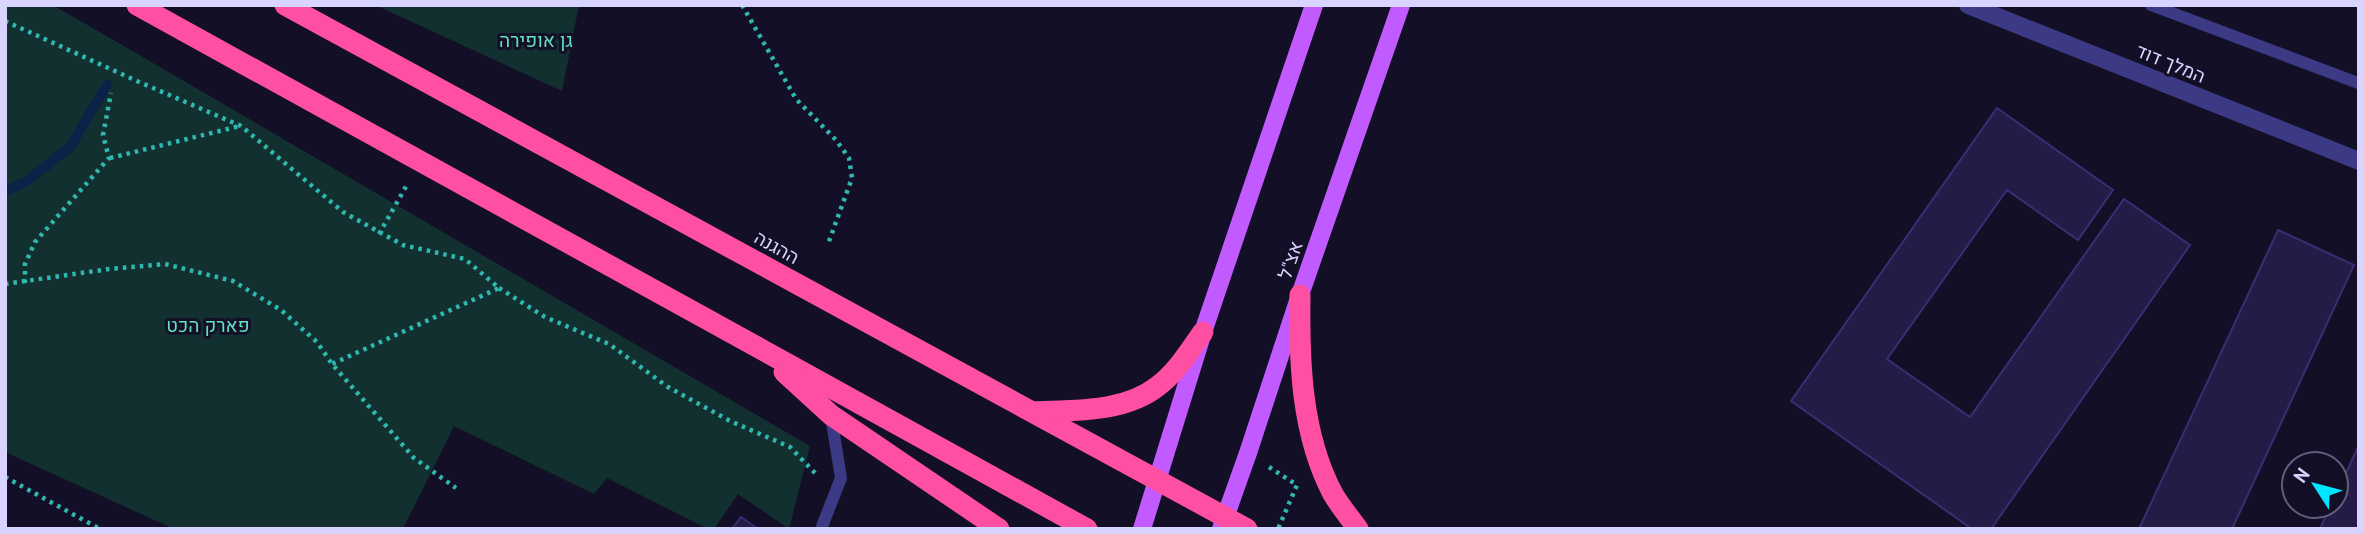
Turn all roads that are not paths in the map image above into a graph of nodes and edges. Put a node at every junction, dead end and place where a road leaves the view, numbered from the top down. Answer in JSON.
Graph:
{"nodes":[{"id":1,"x":137,"y":5,"type":"edge"},
{"id":2,"x":285,"y":5,"type":"edge"},
{"id":3,"x":1314,"y":5,"type":"edge"},
{"id":4,"x":1401,"y":5,"type":"edge"},
{"id":5,"x":1968,"y":5,"type":"edge"},
{"id":6,"x":2151,"y":5,"type":"edge"},
{"id":7,"x":2358,"y":83,"type":"edge"},
{"id":8,"x":2359,"y":161,"type":"edge"},
{"id":9,"x":1300,"y":295,"type":"junction"},
{"id":10,"x":1203,"y":332,"type":"junction"},
{"id":11,"x":760,"y":349,"type":"junction"},
{"id":12,"x":1031,"y":412,"type":"junction"},
{"id":13,"x":831,"y":415,"type":"junction"},
{"id":14,"x":1157,"y":480,"type":"junction"},
{"id":15,"x":1223,"y":523,"type":"edge"},
{"id":16,"x":821,"y":529,"type":"edge"},
{"id":17,"x":999,"y":529,"type":"edge"},
{"id":18,"x":1087,"y":529,"type":"edge"},
{"id":19,"x":1142,"y":529,"type":"edge"},
{"id":20,"x":1247,"y":529,"type":"edge"},
{"id":21,"x":1358,"y":529,"type":"edge"}],
"edges":[{"from":1,"to":11,"type":"highway"},
{"from":2,"to":12,"type":"highway","name":"ההגנה"},
{"from":3,"to":10,"type":"main road"},
{"from":4,"to":9,"type":"main road","name":"אצ\"ל"},
{"from":5,"to":8,"type":"street","name":"המלך דוד"},
{"from":6,"to":7,"type":"lane"},
{"from":9,"to":15,"type":"main road","name":"אצ\"ל"},
{"from":9,"to":21,"type":"highway"},
{"from":10,"to":12,"type":"highway"},
{"from":10,"to":14,"type":"main road"},
{"from":11,"to":13,"type":"highway"},
{"from":11,"to":18,"type":"highway"},
{"from":12,"to":14,"type":"highway","name":"ההגנה"},
{"from":13,"to":16,"type":"lane"},
{"from":13,"to":17,"type":"highway"},
{"from":14,"to":15,"type":"highway","name":"ההגנה"},
{"from":14,"to":19,"type":"main road"},
{"from":15,"to":20,"type":"highway","name":"ההגנה"}]}
